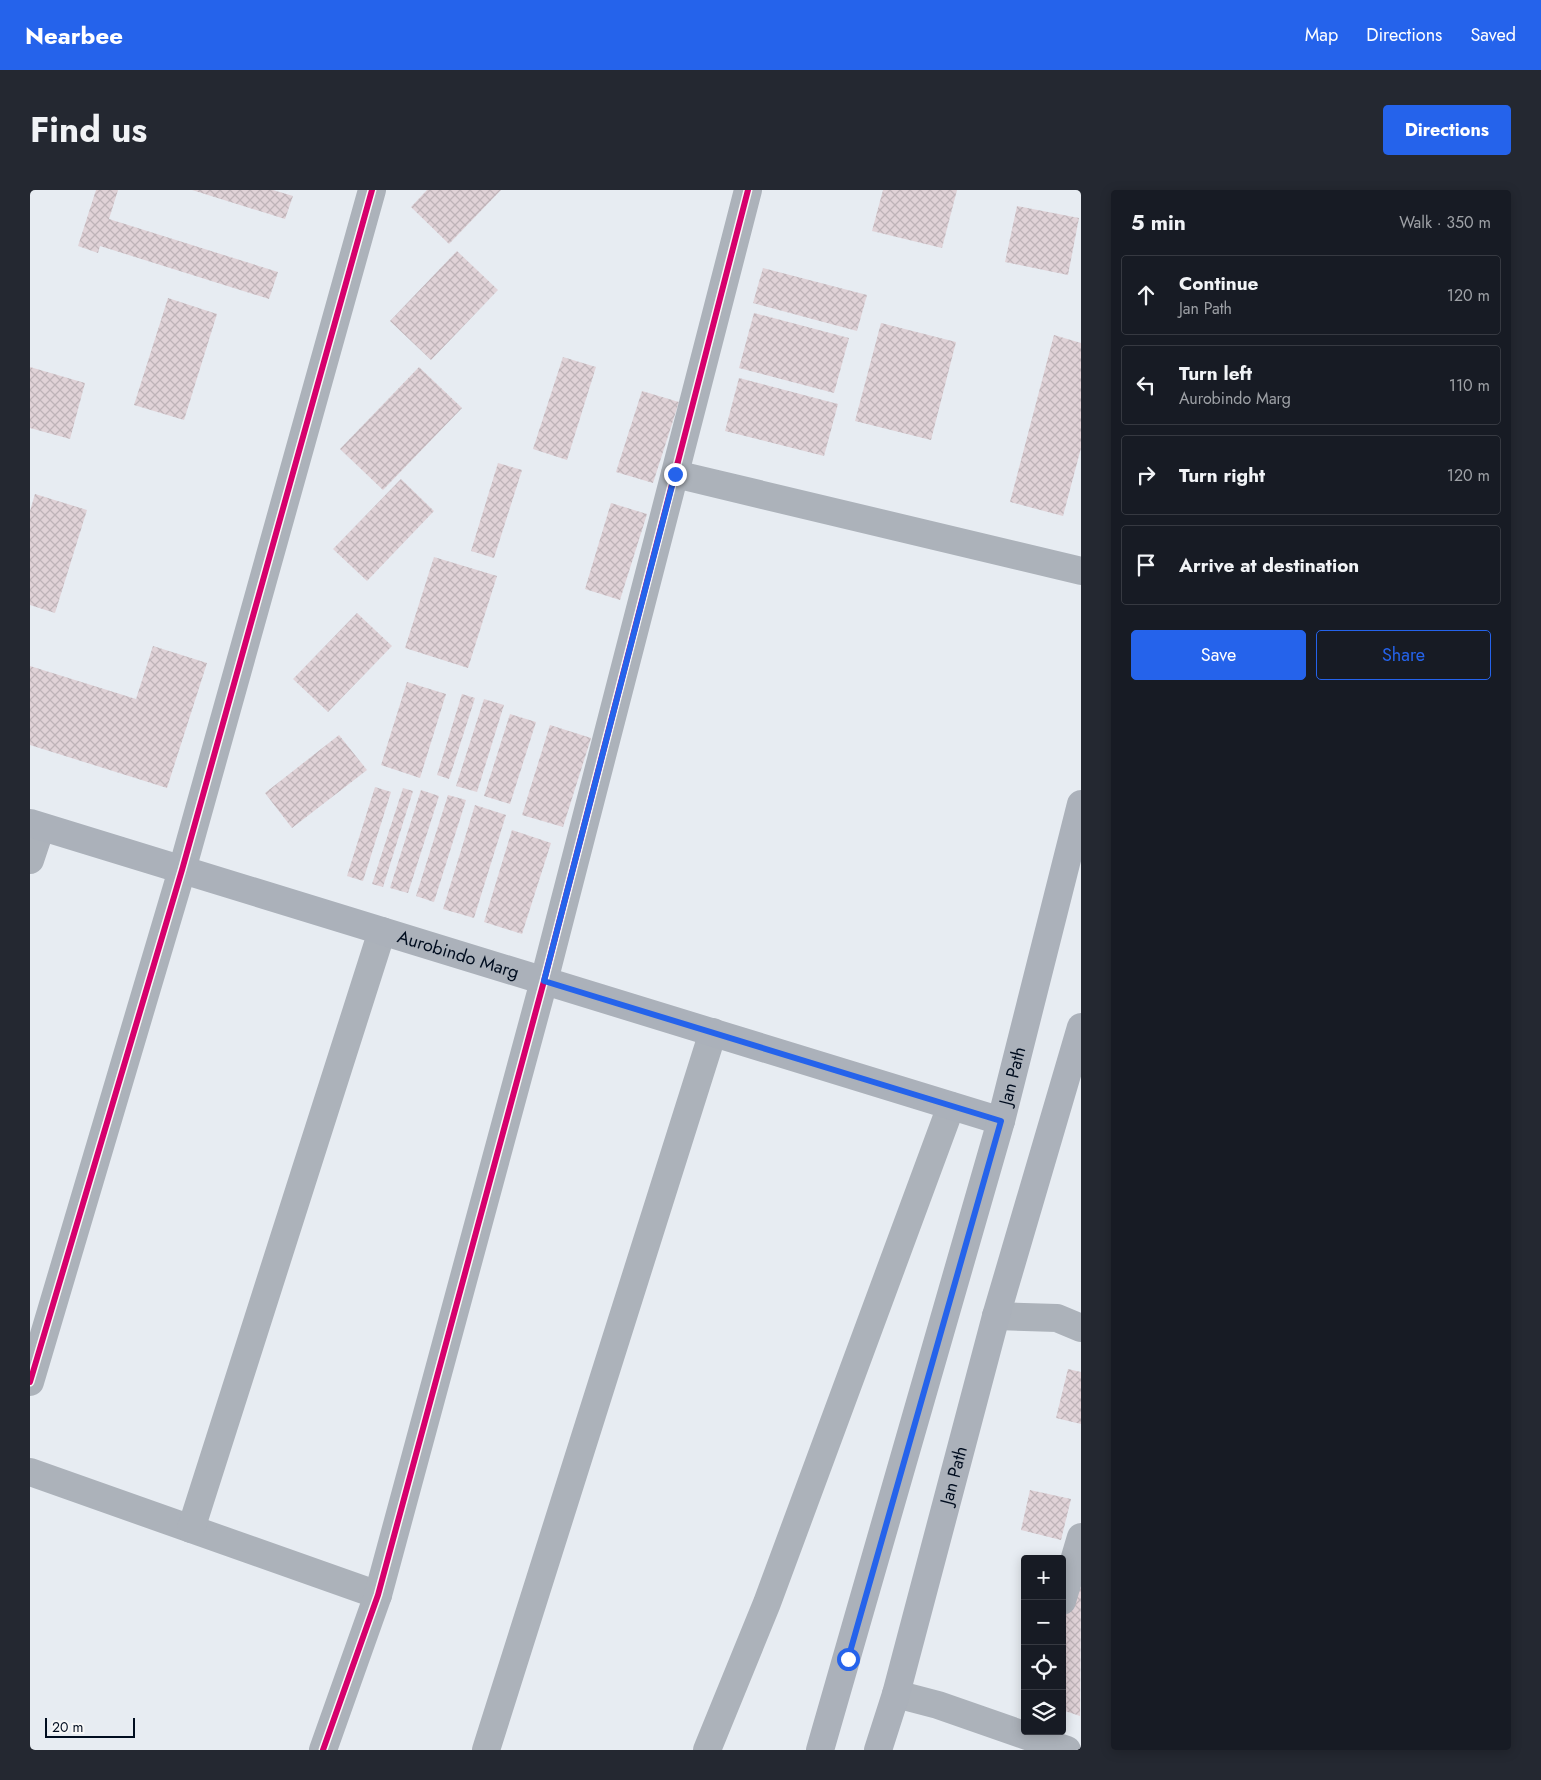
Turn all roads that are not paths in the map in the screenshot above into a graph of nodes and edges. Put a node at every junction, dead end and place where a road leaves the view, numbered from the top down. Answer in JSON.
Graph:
{"nodes":[{"id":1,"x":372,"y":190,"type":"edge"},
{"id":2,"x":748,"y":190,"type":"edge"},
{"id":3,"x":675,"y":474,"type":"junction"},
{"id":4,"x":1081,"y":571,"type":"edge"},
{"id":5,"x":1081,"y":804,"type":"edge"},
{"id":6,"x":35,"y":825,"type":"edge"},
{"id":7,"x":30,"y":860,"type":"edge"},
{"id":8,"x":182,"y":870,"type":"junction"},
{"id":9,"x":382,"y":931,"type":"junction"},
{"id":10,"x":544,"y":981,"type":"junction"},
{"id":11,"x":1081,"y":1027,"type":"edge"},
{"id":12,"x":713,"y":1032,"type":"junction"},
{"id":13,"x":951,"y":1106,"type":"junction"},
{"id":14,"x":1001,"y":1121,"type":"junction"},
{"id":15,"x":996,"y":1316,"type":"junction"},
{"id":16,"x":1081,"y":1328,"type":"edge"},
{"id":17,"x":30,"y":1382,"type":"edge"},
{"id":18,"x":30,"y":1472,"type":"edge"},
{"id":19,"x":191,"y":1529,"type":"junction"},
{"id":20,"x":1081,"y":1537,"type":"edge"},
{"id":21,"x":378,"y":1595,"type":"junction"},
{"id":22,"x":1062,"y":1600,"type":"edge"},
{"id":23,"x":896,"y":1694,"type":"junction"},
{"id":24,"x":1021,"y":1730,"type":"edge"},
{"id":25,"x":1033,"y":1735,"type":"edge"},
{"id":26,"x":323,"y":1750,"type":"edge"},
{"id":27,"x":486,"y":1750,"type":"edge"},
{"id":28,"x":707,"y":1750,"type":"edge"},
{"id":29,"x":820,"y":1750,"type":"edge"},
{"id":30,"x":878,"y":1750,"type":"edge"},
{"id":31,"x":1068,"y":1750,"type":"edge"}],
"edges":[{"from":1,"to":8,"type":"street"},
{"from":2,"to":3,"type":"street"},
{"from":3,"to":4,"type":"street"},
{"from":3,"to":10,"type":"street"},
{"from":5,"to":14,"type":"main road","name":"Jan Path"},
{"from":6,"to":7,"type":"street"},
{"from":6,"to":8,"type":"main road","name":"Aurobindo Marg"},
{"from":8,"to":9,"type":"main road","name":"Aurobindo Marg"},
{"from":8,"to":17,"type":"street"},
{"from":9,"to":10,"type":"main road","name":"Aurobindo Marg"},
{"from":9,"to":19,"type":"street"},
{"from":10,"to":12,"type":"main road","name":"Aurobindo Marg"},
{"from":10,"to":21,"type":"street"},
{"from":11,"to":15,"type":"main road","name":"Jan Path"},
{"from":12,"to":13,"type":"main road","name":"Aurobindo Marg"},
{"from":12,"to":27,"type":"street"},
{"from":13,"to":14,"type":"main road","name":"Aurobindo Marg"},
{"from":13,"to":28,"type":"street"},
{"from":14,"to":29,"type":"main road","name":"Jan Path"},
{"from":15,"to":16,"type":"street"},
{"from":15,"to":23,"type":"main road","name":"Jan Path"},
{"from":18,"to":19,"type":"street"},
{"from":19,"to":21,"type":"street"},
{"from":20,"to":22,"type":"street"},
{"from":21,"to":26,"type":"street"},
{"from":23,"to":24,"type":"street"},
{"from":23,"to":30,"type":"main road","name":"Jan Path"},
{"from":25,"to":31,"type":"street"}]}
